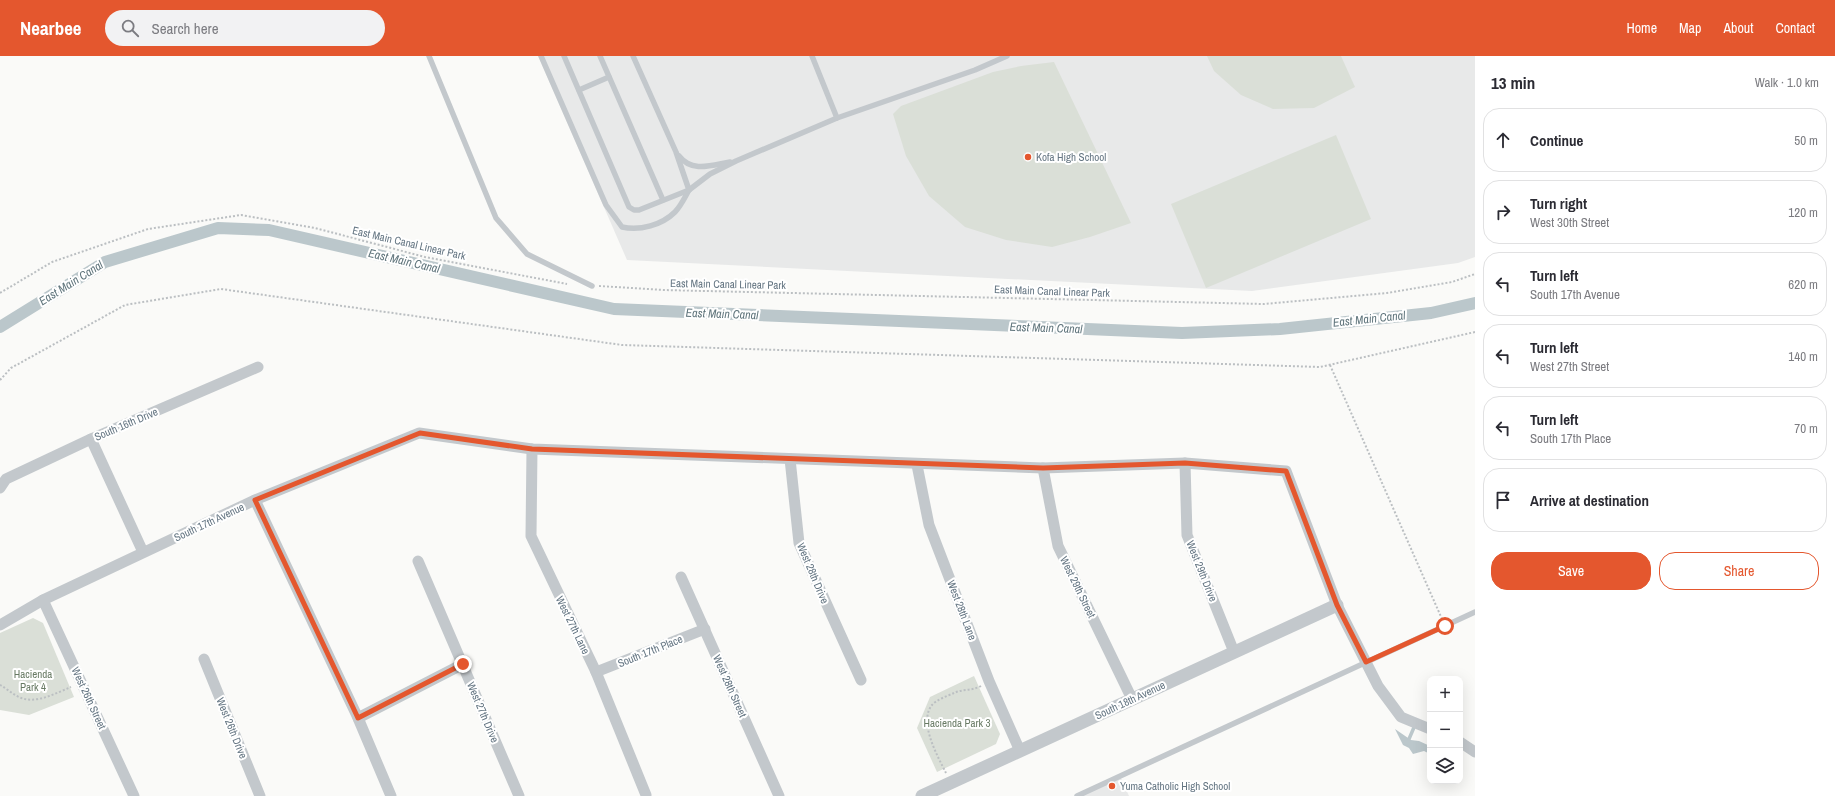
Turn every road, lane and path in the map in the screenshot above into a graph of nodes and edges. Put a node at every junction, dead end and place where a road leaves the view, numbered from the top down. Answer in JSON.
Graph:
{"nodes":[{"id":1,"x":429,"y":56,"type":"edge"},
{"id":2,"x":541,"y":56,"type":"edge"},
{"id":3,"x":564,"y":56,"type":"edge"},
{"id":4,"x":600,"y":56,"type":"edge"},
{"id":5,"x":633,"y":56,"type":"edge"},
{"id":6,"x":812,"y":56,"type":"edge"},
{"id":7,"x":1007,"y":56,"type":"edge"},
{"id":8,"x":609,"y":77,"type":"junction"},
{"id":9,"x":579,"y":90,"type":"junction"},
{"id":10,"x":837,"y":118,"type":"junction"},
{"id":11,"x":676,"y":152,"type":"junction"},
{"id":12,"x":736,"y":160,"type":"junction"},
{"id":13,"x":689,"y":190,"type":"junction"},
{"id":14,"x":663,"y":200,"type":"junction"},
{"id":15,"x":1475,"y":274,"type":"edge"},
{"id":16,"x":571,"y":284,"type":"dead end"},
{"id":17,"x":592,"y":286,"type":"joint"},
{"id":18,"x":0,"y":292,"type":"edge"},
{"id":19,"x":1475,"y":332,"type":"edge"},
{"id":20,"x":1329,"y":365,"type":"junction"},
{"id":21,"x":258,"y":367,"type":"dead end"},
{"id":22,"x":0,"y":380,"type":"edge"},
{"id":23,"x":91,"y":439,"type":"junction"},
{"id":24,"x":532,"y":449,"type":"junction"},
{"id":25,"x":790,"y":458,"type":"junction"},
{"id":26,"x":1185,"y":463,"type":"junction"},
{"id":27,"x":917,"y":465,"type":"junction"},
{"id":28,"x":1043,"y":468,"type":"junction"},
{"id":29,"x":0,"y":488,"type":"edge"},
{"id":30,"x":255,"y":500,"type":"junction"},
{"id":31,"x":143,"y":552,"type":"junction"},
{"id":32,"x":418,"y":561,"type":"dead end"},
{"id":33,"x":681,"y":577,"type":"dead end"},
{"id":34,"x":43,"y":600,"type":"junction"},
{"id":35,"x":1337,"y":605,"type":"junction"},
{"id":36,"x":1475,"y":612,"type":"edge"},
{"id":37,"x":0,"y":625,"type":"edge"},
{"id":38,"x":1445,"y":626,"type":"junction"},
{"id":39,"x":705,"y":629,"type":"junction"},
{"id":40,"x":1234,"y":652,"type":"junction"},
{"id":41,"x":204,"y":659,"type":"dead end"},
{"id":42,"x":1366,"y":662,"type":"junction"},
{"id":43,"x":463,"y":664,"type":"junction"},
{"id":44,"x":596,"y":672,"type":"junction"},
{"id":45,"x":861,"y":680,"type":"dead end"},
{"id":46,"x":989,"y":681,"type":"junction"},
{"id":47,"x":82,"y":682,"type":"junction"},
{"id":48,"x":0,"y":685,"type":"edge"},
{"id":49,"x":1132,"y":699,"type":"junction"},
{"id":50,"x":358,"y":718,"type":"junction"},
{"id":51,"x":1427,"y":728,"type":"edge"},
{"id":52,"x":1463,"y":744,"type":"edge"},
{"id":53,"x":1020,"y":751,"type":"junction"},
{"id":54,"x":1475,"y":752,"type":"edge"},
{"id":55,"x":951,"y":783,"type":"junction"},
{"id":56,"x":646,"y":795,"type":"dead end"},
{"id":57,"x":134,"y":796,"type":"edge"},
{"id":58,"x":260,"y":796,"type":"edge"},
{"id":59,"x":392,"y":796,"type":"edge"},
{"id":60,"x":519,"y":796,"type":"edge"},
{"id":61,"x":779,"y":796,"type":"edge"},
{"id":62,"x":922,"y":796,"type":"edge"},
{"id":63,"x":1077,"y":796,"type":"edge"}],
"edges":[{"from":1,"to":17,"type":"lane"},
{"from":2,"to":13,"type":"lane"},
{"from":3,"to":9,"type":"lane"},
{"from":4,"to":8,"type":"lane"},
{"from":5,"to":11,"type":"lane"},
{"from":6,"to":10,"type":"lane"},
{"from":7,"to":10,"type":"lane"},
{"from":8,"to":9,"type":"lane"},
{"from":8,"to":14,"type":"lane"},
{"from":9,"to":14,"type":"lane"},
{"from":10,"to":12,"type":"lane"},
{"from":11,"to":12,"type":"lane"},
{"from":11,"to":13,"type":"lane"},
{"from":12,"to":13,"type":"lane"},
{"from":13,"to":14,"type":"lane"},
{"from":15,"to":17,"type":"path","name":"East Main Canal Linear Park"},
{"from":16,"to":18,"type":"path","name":"East Main Canal Linear Park"},
{"from":19,"to":20,"type":"path"},
{"from":20,"to":22,"type":"path"},
{"from":20,"to":38,"type":"path"},
{"from":21,"to":23,"type":"street","name":"South 16th Drive"},
{"from":23,"to":29,"type":"street","name":"South 16th Drive"},
{"from":23,"to":31,"type":"street"},
{"from":24,"to":25,"type":"street","name":"South 17th Avenue"},
{"from":24,"to":30,"type":"street","name":"South 17th Avenue"},
{"from":24,"to":44,"type":"street","name":"West 27th Lane"},
{"from":25,"to":27,"type":"street","name":"South 17th Avenue"},
{"from":25,"to":45,"type":"street","name":"West 28th Drive"},
{"from":26,"to":28,"type":"street","name":"South 17th Avenue"},
{"from":26,"to":35,"type":"street","name":"South 17th Avenue"},
{"from":26,"to":40,"type":"street","name":"West 29th Drive"},
{"from":27,"to":28,"type":"street","name":"South 17th Avenue"},
{"from":27,"to":46,"type":"street","name":"West 28th Lane"},
{"from":28,"to":49,"type":"street","name":"West 29th Street"},
{"from":30,"to":31,"type":"street","name":"South 17th Avenue"},
{"from":30,"to":50,"type":"street"},
{"from":31,"to":34,"type":"street","name":"South 17th Avenue"},
{"from":32,"to":43,"type":"street","name":"West 27th Drive"},
{"from":33,"to":39,"type":"street","name":"West 28th Street"},
{"from":34,"to":37,"type":"street","name":"South 17th Avenue"},
{"from":34,"to":47,"type":"street","name":"West 26th Street"},
{"from":35,"to":40,"type":"street","name":"South 18th Avenue"},
{"from":35,"to":42,"type":"street"},
{"from":36,"to":38,"type":"lane"},
{"from":38,"to":42,"type":"lane"},
{"from":39,"to":44,"type":"street","name":"South 17th Place"},
{"from":39,"to":61,"type":"street","name":"West 28th Street"},
{"from":40,"to":49,"type":"street","name":"South 18th Avenue"},
{"from":41,"to":58,"type":"street","name":"West 26th Drive"},
{"from":42,"to":51,"type":"street"},
{"from":42,"to":63,"type":"lane"},
{"from":43,"to":50,"type":"street"},
{"from":43,"to":60,"type":"street","name":"West 27th Drive"},
{"from":44,"to":56,"type":"street","name":"West 27th Lane"},
{"from":46,"to":53,"type":"street","name":"West 28th Lane"},
{"from":46,"to":55,"type":"path"},
{"from":47,"to":48,"type":"path"},
{"from":47,"to":57,"type":"street","name":"West 26th Street"},
{"from":49,"to":53,"type":"street","name":"South 18th Avenue"},
{"from":50,"to":59,"type":"street"},
{"from":52,"to":54,"type":"street"},
{"from":53,"to":55,"type":"street","name":"South 18th Avenue"},
{"from":55,"to":62,"type":"street","name":"South 18th Avenue"}]}
